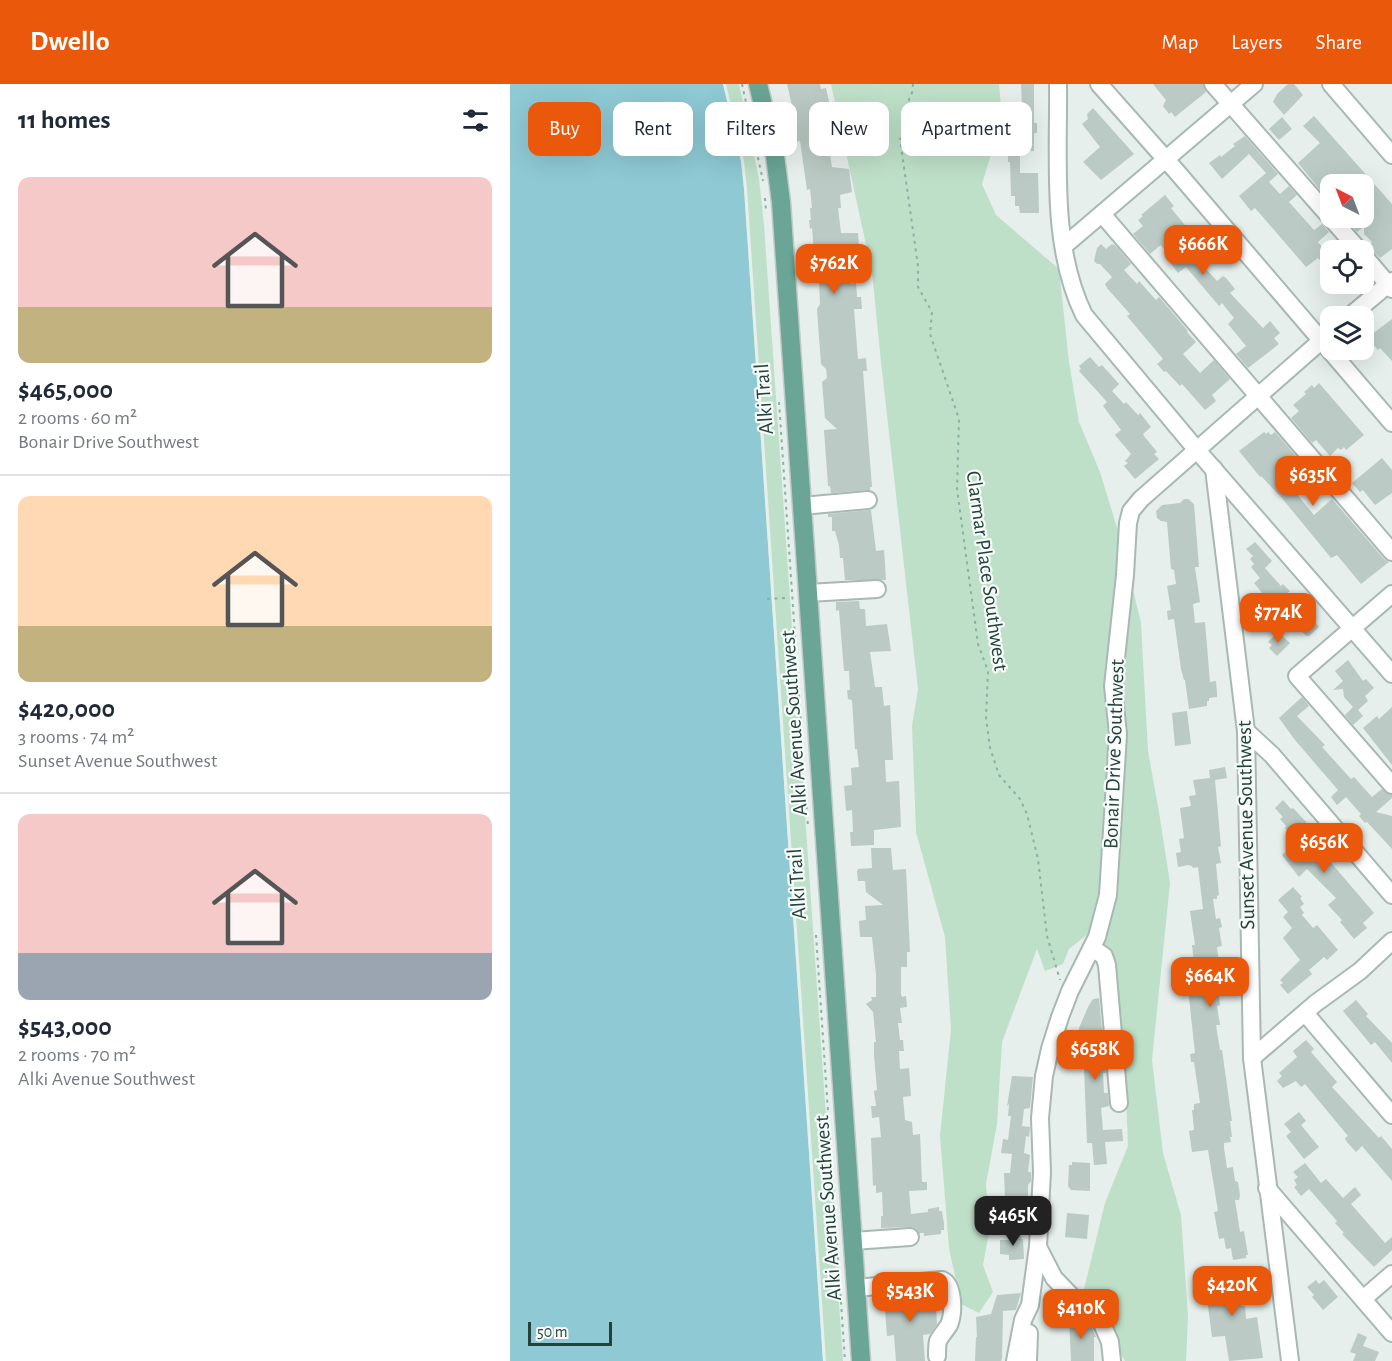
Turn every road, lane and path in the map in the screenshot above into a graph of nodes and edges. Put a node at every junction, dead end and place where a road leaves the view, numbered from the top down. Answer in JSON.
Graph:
{"nodes":[{"id":1,"x":742,"y":84,"type":"edge"},
{"id":2,"x":758,"y":84,"type":"edge"},
{"id":3,"x":913,"y":84,"type":"edge"},
{"id":4,"x":1058,"y":84,"type":"edge"},
{"id":5,"x":1100,"y":84,"type":"edge"},
{"id":6,"x":1213,"y":84,"type":"edge"},
{"id":7,"x":1254,"y":84,"type":"edge"},
{"id":8,"x":1331,"y":84,"type":"edge"},
{"id":9,"x":1230,"y":104,"type":"junction"},
{"id":10,"x":1392,"y":155,"type":"edge"},
{"id":11,"x":1166,"y":159,"type":"junction"},
{"id":12,"x":1102,"y":214,"type":"junction"},
{"id":13,"x":767,"y":219,"type":"dead end"},
{"id":14,"x":1350,"y":240,"type":"edge"},
{"id":15,"x":1064,"y":246,"type":"junction"},
{"id":16,"x":1374,"y":267,"type":"edge"},
{"id":17,"x":1391,"y":285,"type":"edge"},
{"id":18,"x":1363,"y":306,"type":"edge"},
{"id":19,"x":1320,"y":330,"type":"edge"},
{"id":20,"x":1320,"y":342,"type":"edge"},
{"id":21,"x":1344,"y":360,"type":"edge"},
{"id":22,"x":778,"y":393,"type":"dead end"},
{"id":23,"x":1258,"y":396,"type":"junction"},
{"id":24,"x":1392,"y":423,"type":"edge"},
{"id":25,"x":1196,"y":449,"type":"junction"},
{"id":26,"x":1214,"y":469,"type":"junction"},
{"id":27,"x":868,"y":500,"type":"dead end"},
{"id":28,"x":802,"y":506,"type":"junction"},
{"id":29,"x":1392,"y":552,"type":"edge"},
{"id":30,"x":878,"y":589,"type":"dead end"},
{"id":31,"x":808,"y":593,"type":"junction"},
{"id":32,"x":1392,"y":594,"type":"edge"},
{"id":33,"x":786,"y":598,"type":"dead end"},
{"id":34,"x":767,"y":599,"type":"dead end"},
{"id":35,"x":1352,"y":628,"type":"junction"},
{"id":36,"x":1392,"y":674,"type":"edge"},
{"id":37,"x":1246,"y":731,"type":"junction"},
{"id":38,"x":1392,"y":785,"type":"edge"},
{"id":39,"x":809,"y":834,"type":"dead end"},
{"id":40,"x":1392,"y":895,"type":"edge"},
{"id":41,"x":815,"y":928,"type":"dead end"},
{"id":42,"x":1392,"y":941,"type":"edge"},
{"id":43,"x":1092,"y":948,"type":"junction"},
{"id":44,"x":1060,"y":982,"type":"dead end"},
{"id":45,"x":1305,"y":1013,"type":"junction"},
{"id":46,"x":1251,"y":1058,"type":"junction"},
{"id":47,"x":1119,"y":1103,"type":"dead end"},
{"id":48,"x":1392,"y":1115,"type":"edge"},
{"id":49,"x":1267,"y":1188,"type":"junction"},
{"id":50,"x":910,"y":1237,"type":"dead end"},
{"id":51,"x":853,"y":1241,"type":"junction"},
{"id":52,"x":1038,"y":1246,"type":"junction"},
{"id":53,"x":1392,"y":1274,"type":"edge"},
{"id":54,"x":856,"y":1288,"type":"junction"},
{"id":55,"x":1363,"y":1299,"type":"junction"},
{"id":56,"x":1030,"y":1305,"type":"junction"},
{"id":57,"x":1392,"y":1333,"type":"edge"},
{"id":58,"x":937,"y":1356,"type":"dead end"},
{"id":59,"x":845,"y":1361,"type":"edge"},
{"id":60,"x":861,"y":1361,"type":"edge"},
{"id":61,"x":1016,"y":1361,"type":"edge"},
{"id":62,"x":1028,"y":1361,"type":"edge"},
{"id":63,"x":1112,"y":1361,"type":"edge"},
{"id":64,"x":1290,"y":1361,"type":"edge"}],
"edges":[{"from":1,"to":13,"type":"path"},
{"from":2,"to":28,"type":"main road","name":"Alki Avenue Southwest"},
{"from":3,"to":44,"type":"path","name":"Clarmar Place Southwest"},
{"from":4,"to":15,"type":"street"},
{"from":5,"to":11,"type":"street"},
{"from":6,"to":9,"type":"street"},
{"from":7,"to":9,"type":"street"},
{"from":8,"to":10,"type":"street"},
{"from":9,"to":11,"type":"street"},
{"from":9,"to":14,"type":"street"},
{"from":11,"to":12,"type":"street"},
{"from":11,"to":19,"type":"street"},
{"from":12,"to":15,"type":"street"},
{"from":12,"to":23,"type":"street"},
{"from":15,"to":25,"type":"street"},
{"from":16,"to":17,"type":"street"},
{"from":17,"to":18,"type":"street"},
{"from":20,"to":23,"type":"street","name":"Bonair Drive Southwest"},
{"from":21,"to":24,"type":"street"},
{"from":22,"to":39,"type":"path","name":"Alki Trail"},
{"from":23,"to":25,"type":"street","name":"Bonair Drive Southwest"},
{"from":23,"to":29,"type":"street"},
{"from":25,"to":26,"type":"street"},
{"from":25,"to":43,"type":"street","name":"Bonair Drive Southwest"},
{"from":26,"to":35,"type":"street"},
{"from":26,"to":37,"type":"street","name":"Sunset Avenue Southwest"},
{"from":27,"to":28,"type":"street"},
{"from":28,"to":31,"type":"main road","name":"Alki Avenue Southwest"},
{"from":30,"to":31,"type":"street"},
{"from":31,"to":51,"type":"main road","name":"Alki Avenue Southwest"},
{"from":32,"to":35,"type":"street"},
{"from":33,"to":34,"type":"path"},
{"from":35,"to":36,"type":"street"},
{"from":35,"to":38,"type":"street"},
{"from":37,"to":40,"type":"street"},
{"from":37,"to":46,"type":"street","name":"Sunset Avenue Southwest"},
{"from":41,"to":59,"type":"path","name":"Alki Trail"},
{"from":42,"to":45,"type":"street"},
{"from":43,"to":47,"type":"street"},
{"from":43,"to":52,"type":"street","name":"Bonair Drive Southwest"},
{"from":45,"to":46,"type":"street"},
{"from":45,"to":48,"type":"street"},
{"from":46,"to":49,"type":"street","name":"Sunset Avenue Southwest"},
{"from":49,"to":55,"type":"street"},
{"from":49,"to":64,"type":"street","name":"Sunset Avenue Southwest"},
{"from":50,"to":51,"type":"street"},
{"from":51,"to":54,"type":"main road","name":"Alki Avenue Southwest"},
{"from":52,"to":56,"type":"street","name":"Bonair Drive Southwest"},
{"from":52,"to":63,"type":"street"},
{"from":53,"to":55,"type":"street"},
{"from":54,"to":58,"type":"street"},
{"from":54,"to":60,"type":"main road","name":"Alki Avenue Southwest"},
{"from":55,"to":57,"type":"street"},
{"from":56,"to":61,"type":"street","name":"Bonair Drive Southwest"},
{"from":56,"to":62,"type":"street"}]}
